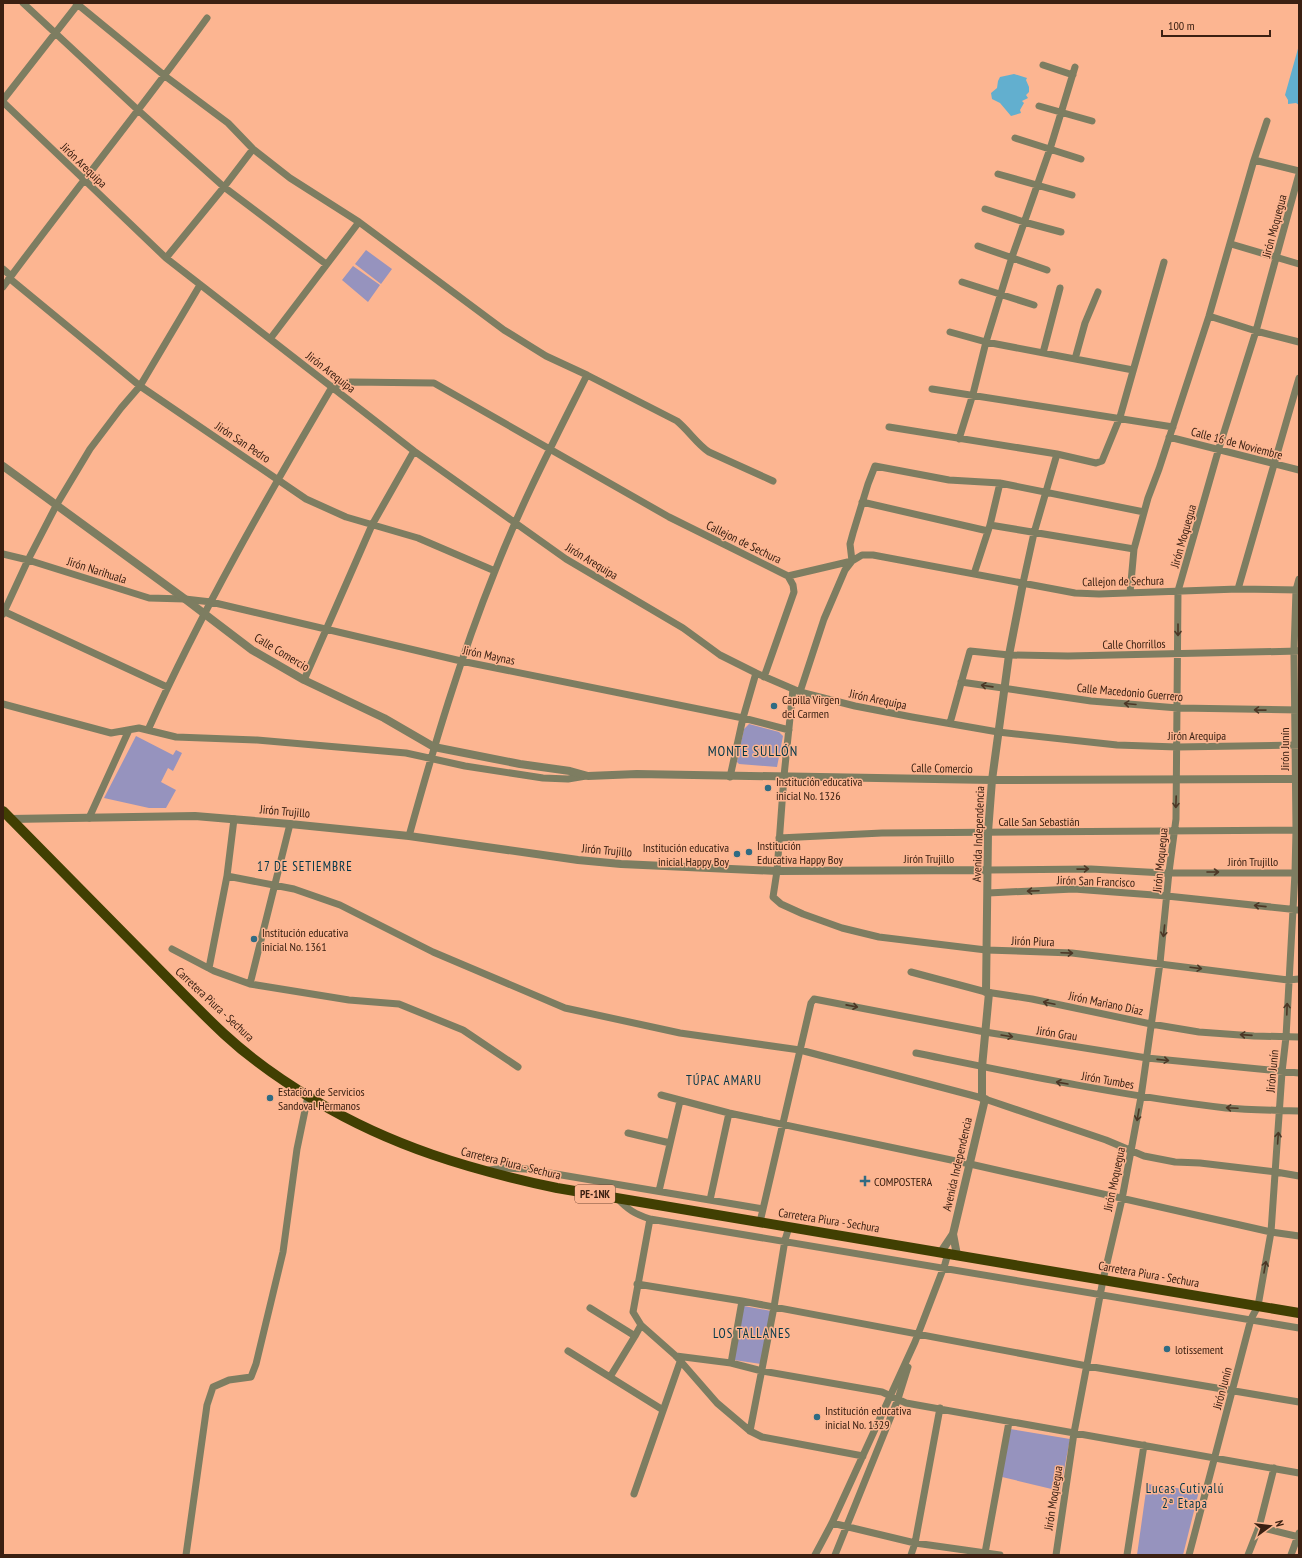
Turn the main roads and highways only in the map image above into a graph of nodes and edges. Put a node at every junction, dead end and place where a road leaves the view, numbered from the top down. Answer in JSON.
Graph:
{"nodes":[{"id":1,"x":7,"y":815,"type":"edge"},
{"id":2,"x":1299,"y":1312,"type":"edge"}],
"edges":[{"from":1,"to":2,"type":"main road","name":"Carretera Piura - Sechura","number":"PE-1NK"}]}
